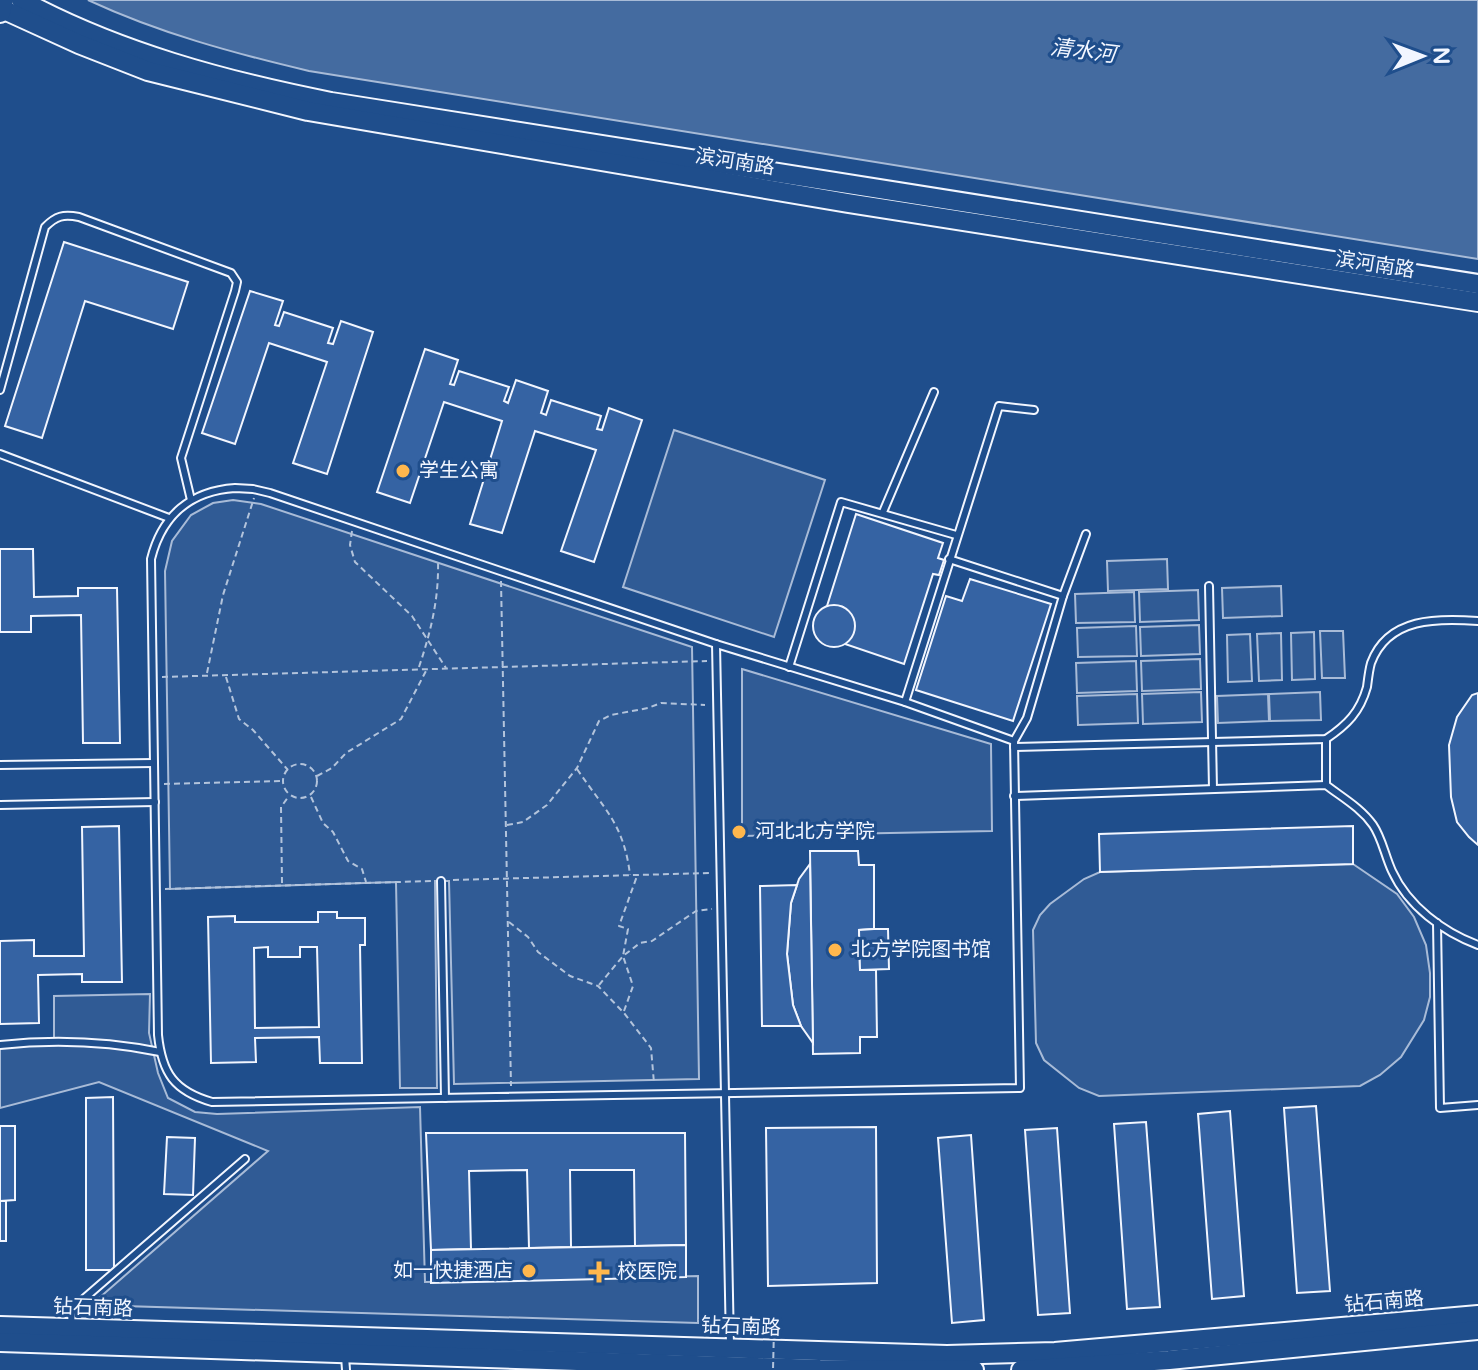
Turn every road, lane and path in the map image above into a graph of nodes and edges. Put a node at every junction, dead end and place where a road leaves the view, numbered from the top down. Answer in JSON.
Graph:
{"nodes":[{"id":1,"x":3,"y":0,"type":"edge"},
{"id":2,"x":21,"y":0,"type":"edge"},
{"id":3,"x":0,"y":9,"type":"edge"},
{"id":4,"x":1478,"y":284,"type":"edge"},
{"id":5,"x":1478,"y":302,"type":"edge"},
{"id":6,"x":0,"y":390,"type":"edge"},
{"id":7,"x":934,"y":392,"type":"dead end"},
{"id":8,"x":1034,"y":410,"type":"dead end"},
{"id":9,"x":0,"y":454,"type":"edge"},
{"id":10,"x":258,"y":490,"type":"junction"},
{"id":11,"x":191,"y":500,"type":"junction"},
{"id":12,"x":883,"y":512,"type":"junction"},
{"id":13,"x":169,"y":518,"type":"junction"},
{"id":14,"x":354,"y":522,"type":"junction"},
{"id":15,"x":1086,"y":534,"type":"dead end"},
{"id":16,"x":956,"y":535,"type":"junction"},
{"id":17,"x":438,"y":550,"type":"junction"},
{"id":18,"x":949,"y":559,"type":"junction"},
{"id":19,"x":501,"y":571,"type":"junction"},
{"id":20,"x":1209,"y":586,"type":"dead end"},
{"id":21,"x":1063,"y":596,"type":"junction"},
{"id":22,"x":1478,"y":621,"type":"edge"},
{"id":23,"x":716,"y":644,"type":"junction"},
{"id":24,"x":716,"y":661,"type":"junction"},
{"id":25,"x":503,"y":666,"type":"junction"},
{"id":26,"x":789,"y":667,"type":"junction"},
{"id":27,"x":428,"y":668,"type":"junction"},
{"id":28,"x":446,"y":668,"type":"junction"},
{"id":29,"x":419,"y":669,"type":"junction"},
{"id":30,"x":225,"y":675,"type":"junction"},
{"id":31,"x":206,"y":676,"type":"junction"},
{"id":32,"x":153,"y":677,"type":"junction"},
{"id":33,"x":905,"y":702,"type":"junction"},
{"id":34,"x":717,"y":705,"type":"junction"},
{"id":35,"x":1326,"y":739,"type":"junction"},
{"id":36,"x":1212,"y":742,"type":"junction"},
{"id":37,"x":1014,"y":744,"type":"junction"},
{"id":38,"x":154,"y":763,"type":"junction"},
{"id":39,"x":0,"y":765,"type":"edge"},
{"id":40,"x":577,"y":768,"type":"junction"},
{"id":41,"x":288,"y":770,"type":"junction"},
{"id":42,"x":317,"y":776,"type":"junction"},
{"id":43,"x":283,"y":781,"type":"junction"},
{"id":44,"x":155,"y":784,"type":"junction"},
{"id":45,"x":1326,"y":785,"type":"junction"},
{"id":46,"x":1213,"y":789,"type":"junction"},
{"id":47,"x":290,"y":795,"type":"junction"},
{"id":48,"x":310,"y":795,"type":"junction"},
{"id":49,"x":1014,"y":796,"type":"junction"},
{"id":50,"x":155,"y":802,"type":"junction"},
{"id":51,"x":0,"y":805,"type":"edge"},
{"id":52,"x":506,"y":825,"type":"junction"},
{"id":53,"x":637,"y":875,"type":"dead end"},
{"id":54,"x":630,"y":876,"type":"dead end"},
{"id":55,"x":441,"y":881,"type":"dead end"},
{"id":56,"x":367,"y":883,"type":"dead end"},
{"id":57,"x":281,"y":885,"type":"dead end"},
{"id":58,"x":721,"y":908,"type":"junction"},
{"id":59,"x":508,"y":922,"type":"junction"},
{"id":60,"x":1437,"y":923,"type":"junction"},
{"id":61,"x":1478,"y":945,"type":"edge"},
{"id":62,"x":623,"y":956,"type":"junction"},
{"id":63,"x":598,"y":986,"type":"junction"},
{"id":64,"x":624,"y":1013,"type":"junction"},
{"id":65,"x":0,"y":1045,"type":"edge"},
{"id":66,"x":160,"y":1052,"type":"junction"},
{"id":67,"x":725,"y":1094,"type":"junction"},
{"id":68,"x":654,"y":1095,"type":"junction"},
{"id":69,"x":512,"y":1097,"type":"junction"},
{"id":70,"x":445,"y":1098,"type":"junction"},
{"id":71,"x":1478,"y":1105,"type":"edge"},
{"id":72,"x":245,"y":1159,"type":"dead end"},
{"id":73,"x":1478,"y":1315,"type":"edge"},
{"id":74,"x":0,"y":1326,"type":"edge"},
{"id":75,"x":748,"y":1327,"type":"dead end"},
{"id":76,"x":71,"y":1329,"type":"junction"},
{"id":77,"x":1478,"y":1330,"type":"edge"},
{"id":78,"x":0,"y":1342,"type":"edge"},
{"id":79,"x":730,"y":1349,"type":"junction"},
{"id":80,"x":617,"y":1359,"type":"edge"},
{"id":81,"x":639,"y":1359,"type":"edge"},
{"id":82,"x":346,"y":1361,"type":"edge"},
{"id":83,"x":773,"y":1370,"type":"edge"},
{"id":84,"x":974,"y":1370,"type":"edge"},
{"id":85,"x":1021,"y":1370,"type":"edge"}],
"edges":[{"from":1,"to":3,"type":"main road"},
{"from":2,"to":4,"type":"main road","name":"滨河南路"},
{"from":3,"to":5,"type":"main road","name":"滨河南路"},
{"from":6,"to":11,"type":"lane"},
{"from":7,"to":12,"type":"lane"},
{"from":8,"to":16,"type":"lane"},
{"from":9,"to":13,"type":"lane"},
{"from":10,"to":11,"type":"lane"},
{"from":10,"to":14,"type":"lane"},
{"from":10,"to":31,"type":"path"},
{"from":11,"to":13,"type":"lane"},
{"from":12,"to":16,"type":"lane"},
{"from":12,"to":26,"type":"lane"},
{"from":13,"to":32,"type":"lane"},
{"from":14,"to":17,"type":"lane"},
{"from":14,"to":28,"type":"path"},
{"from":15,"to":21,"type":"lane"},
{"from":16,"to":18,"type":"lane"},
{"from":17,"to":19,"type":"lane"},
{"from":17,"to":29,"type":"path"},
{"from":18,"to":21,"type":"lane"},
{"from":18,"to":33,"type":"lane"},
{"from":19,"to":23,"type":"lane"},
{"from":19,"to":25,"type":"path"},
{"from":20,"to":36,"type":"lane"},
{"from":21,"to":37,"type":"lane"},
{"from":22,"to":35,"type":"lane"},
{"from":23,"to":24,"type":"lane"},
{"from":23,"to":26,"type":"lane"},
{"from":24,"to":25,"type":"path"},
{"from":24,"to":34,"type":"lane"},
{"from":25,"to":28,"type":"path"},
{"from":25,"to":52,"type":"path"},
{"from":26,"to":33,"type":"lane"},
{"from":27,"to":28,"type":"path"},
{"from":27,"to":29,"type":"path"},
{"from":27,"to":42,"type":"path"},
{"from":29,"to":30,"type":"path"},
{"from":30,"to":31,"type":"path"},
{"from":30,"to":41,"type":"path"},
{"from":31,"to":32,"type":"path"},
{"from":32,"to":38,"type":"lane"},
{"from":33,"to":37,"type":"lane"},
{"from":34,"to":40,"type":"path"},
{"from":34,"to":58,"type":"lane"},
{"from":35,"to":36,"type":"lane"},
{"from":35,"to":45,"type":"lane"},
{"from":36,"to":37,"type":"lane"},
{"from":36,"to":46,"type":"lane"},
{"from":37,"to":49,"type":"lane"},
{"from":38,"to":39,"type":"lane"},
{"from":38,"to":44,"type":"lane"},
{"from":40,"to":52,"type":"path"},
{"from":40,"to":54,"type":"path"},
{"from":41,"to":42,"type":"path"},
{"from":41,"to":43,"type":"path"},
{"from":42,"to":48,"type":"path"},
{"from":43,"to":44,"type":"path"},
{"from":43,"to":47,"type":"path"},
{"from":44,"to":50,"type":"lane"},
{"from":45,"to":46,"type":"lane"},
{"from":45,"to":60,"type":"lane"},
{"from":46,"to":49,"type":"lane"},
{"from":47,"to":48,"type":"path"},
{"from":47,"to":57,"type":"path"},
{"from":48,"to":56,"type":"path"},
{"from":49,"to":67,"type":"lane"},
{"from":50,"to":51,"type":"lane"},
{"from":50,"to":66,"type":"lane"},
{"from":52,"to":59,"type":"path"},
{"from":53,"to":62,"type":"path"},
{"from":55,"to":70,"type":"lane"},
{"from":58,"to":62,"type":"path"},
{"from":58,"to":67,"type":"lane"},
{"from":59,"to":63,"type":"path"},
{"from":59,"to":69,"type":"path"},
{"from":60,"to":61,"type":"lane"},
{"from":60,"to":71,"type":"lane"},
{"from":62,"to":63,"type":"path"},
{"from":62,"to":64,"type":"path"},
{"from":63,"to":64,"type":"path"},
{"from":64,"to":68,"type":"path"},
{"from":65,"to":66,"type":"lane"},
{"from":66,"to":70,"type":"lane"},
{"from":67,"to":68,"type":"lane"},
{"from":67,"to":79,"type":"lane"},
{"from":68,"to":69,"type":"lane"},
{"from":69,"to":70,"type":"lane"},
{"from":72,"to":76,"type":"lane"},
{"from":73,"to":79,"type":"main road","name":"钻石南路"},
{"from":74,"to":76,"type":"main road","name":"钻石南路"},
{"from":75,"to":83,"type":"path","bridge":true},
{"from":76,"to":80,"type":"main road","name":"钻石南路"},
{"from":77,"to":85,"type":"main road","name":"钻石南路"},
{"from":78,"to":82,"type":"main road","name":"钻石南路"},
{"from":79,"to":81,"type":"main road","name":"钻石南路"},
{"from":80,"to":81,"type":"main road","name":"钻石南路"},
{"from":80,"to":82,"type":"main road","name":"钻石南路"},
{"from":81,"to":84,"type":"main road","name":"钻石南路"}]}
